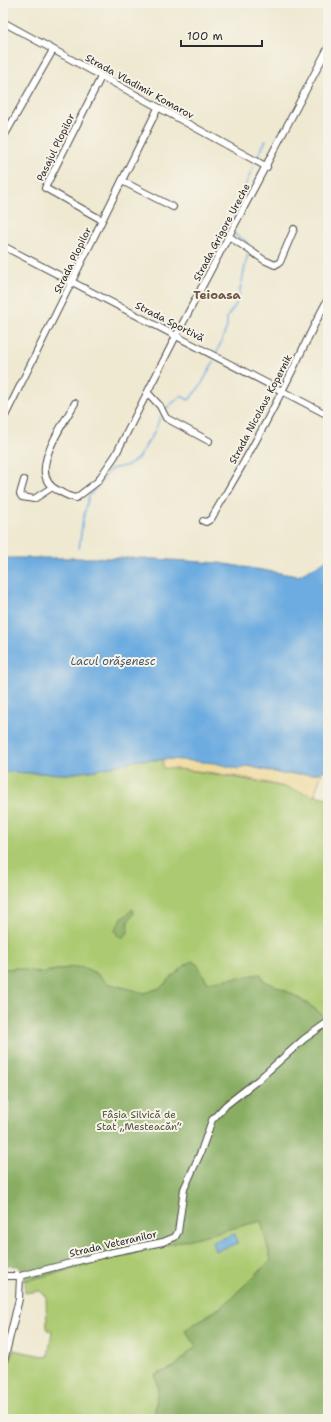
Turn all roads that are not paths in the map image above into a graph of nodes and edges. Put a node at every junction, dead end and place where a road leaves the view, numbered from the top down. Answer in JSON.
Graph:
{"nodes":[{"id":1,"x":3,"y":22,"type":"edge"},
{"id":2,"x":328,"y":48,"type":"edge"},
{"id":3,"x":53,"y":50,"type":"junction"},
{"id":4,"x":101,"y":77,"type":"junction"},
{"id":5,"x":158,"y":108,"type":"junction"},
{"id":6,"x":3,"y":138,"type":"edge"},
{"id":7,"x":267,"y":167,"type":"junction"},
{"id":8,"x":122,"y":181,"type":"junction"},
{"id":9,"x":173,"y":207,"type":"dead end"},
{"id":10,"x":102,"y":220,"type":"junction"},
{"id":11,"x":294,"y":229,"type":"dead end"},
{"id":12,"x":230,"y":237,"type":"junction"},
{"id":13,"x":3,"y":246,"type":"edge"},
{"id":14,"x":72,"y":282,"type":"junction"},
{"id":15,"x":328,"y":299,"type":"edge"},
{"id":16,"x":176,"y":336,"type":"junction"},
{"id":17,"x":282,"y":391,"type":"junction"},
{"id":18,"x":148,"y":393,"type":"junction"},
{"id":19,"x":75,"y":402,"type":"dead end"},
{"id":20,"x":328,"y":415,"type":"edge"},
{"id":21,"x":3,"y":420,"type":"edge"},
{"id":22,"x":209,"y":442,"type":"dead end"},
{"id":23,"x":24,"y":480,"type":"dead end"},
{"id":24,"x":51,"y":488,"type":"junction"},
{"id":25,"x":203,"y":521,"type":"dead end"},
{"id":26,"x":328,"y":1022,"type":"edge"},
{"id":27,"x":3,"y":1276,"type":"edge"},
{"id":28,"x":20,"y":1276,"type":"junction"},
{"id":29,"x":3,"y":1365,"type":"edge"}],
"edges":[{"from":1,"to":3,"type":"street","name":"Strada Vladimir Komarov"},
{"from":2,"to":7,"type":"street","name":"Strada Grigore Ureche"},
{"from":3,"to":4,"type":"street","name":"Strada Vladimir Komarov"},
{"from":3,"to":6,"type":"street"},
{"from":4,"to":5,"type":"street","name":"Strada Vladimir Komarov"},
{"from":4,"to":10,"type":"street","name":"Pasajul Plopilor"},
{"from":5,"to":7,"type":"street","name":"Strada Vladimir Komarov"},
{"from":5,"to":8,"type":"street","name":"Strada Plopilor"},
{"from":7,"to":12,"type":"street","name":"Strada Grigore Ureche"},
{"from":8,"to":9,"type":"street"},
{"from":8,"to":10,"type":"street","name":"Strada Plopilor"},
{"from":10,"to":14,"type":"street","name":"Strada Plopilor"},
{"from":11,"to":12,"type":"street"},
{"from":12,"to":16,"type":"street","name":"Strada Grigore Ureche"},
{"from":13,"to":14,"type":"street","name":"Strada Sportivă"},
{"from":14,"to":16,"type":"street","name":"Strada Sportivă"},
{"from":14,"to":21,"type":"street","name":"Strada Plopilor"},
{"from":15,"to":17,"type":"street","name":"Strada Nicolaus Kopernik"},
{"from":16,"to":17,"type":"street","name":"Strada Sportivă"},
{"from":16,"to":18,"type":"street","name":"Strada Grigore Ureche"},
{"from":17,"to":20,"type":"street","name":"Strada Sportivă"},
{"from":17,"to":25,"type":"street","name":"Strada Nicolaus Kopernik"},
{"from":18,"to":22,"type":"street"},
{"from":18,"to":24,"type":"street","name":"Strada Grigore Ureche"},
{"from":19,"to":24,"type":"street"},
{"from":23,"to":24,"type":"street"},
{"from":26,"to":28,"type":"street","name":"Strada Veteranilor"},
{"from":27,"to":28,"type":"street","name":"Strada Veteranilor"},
{"from":28,"to":29,"type":"street"}]}
